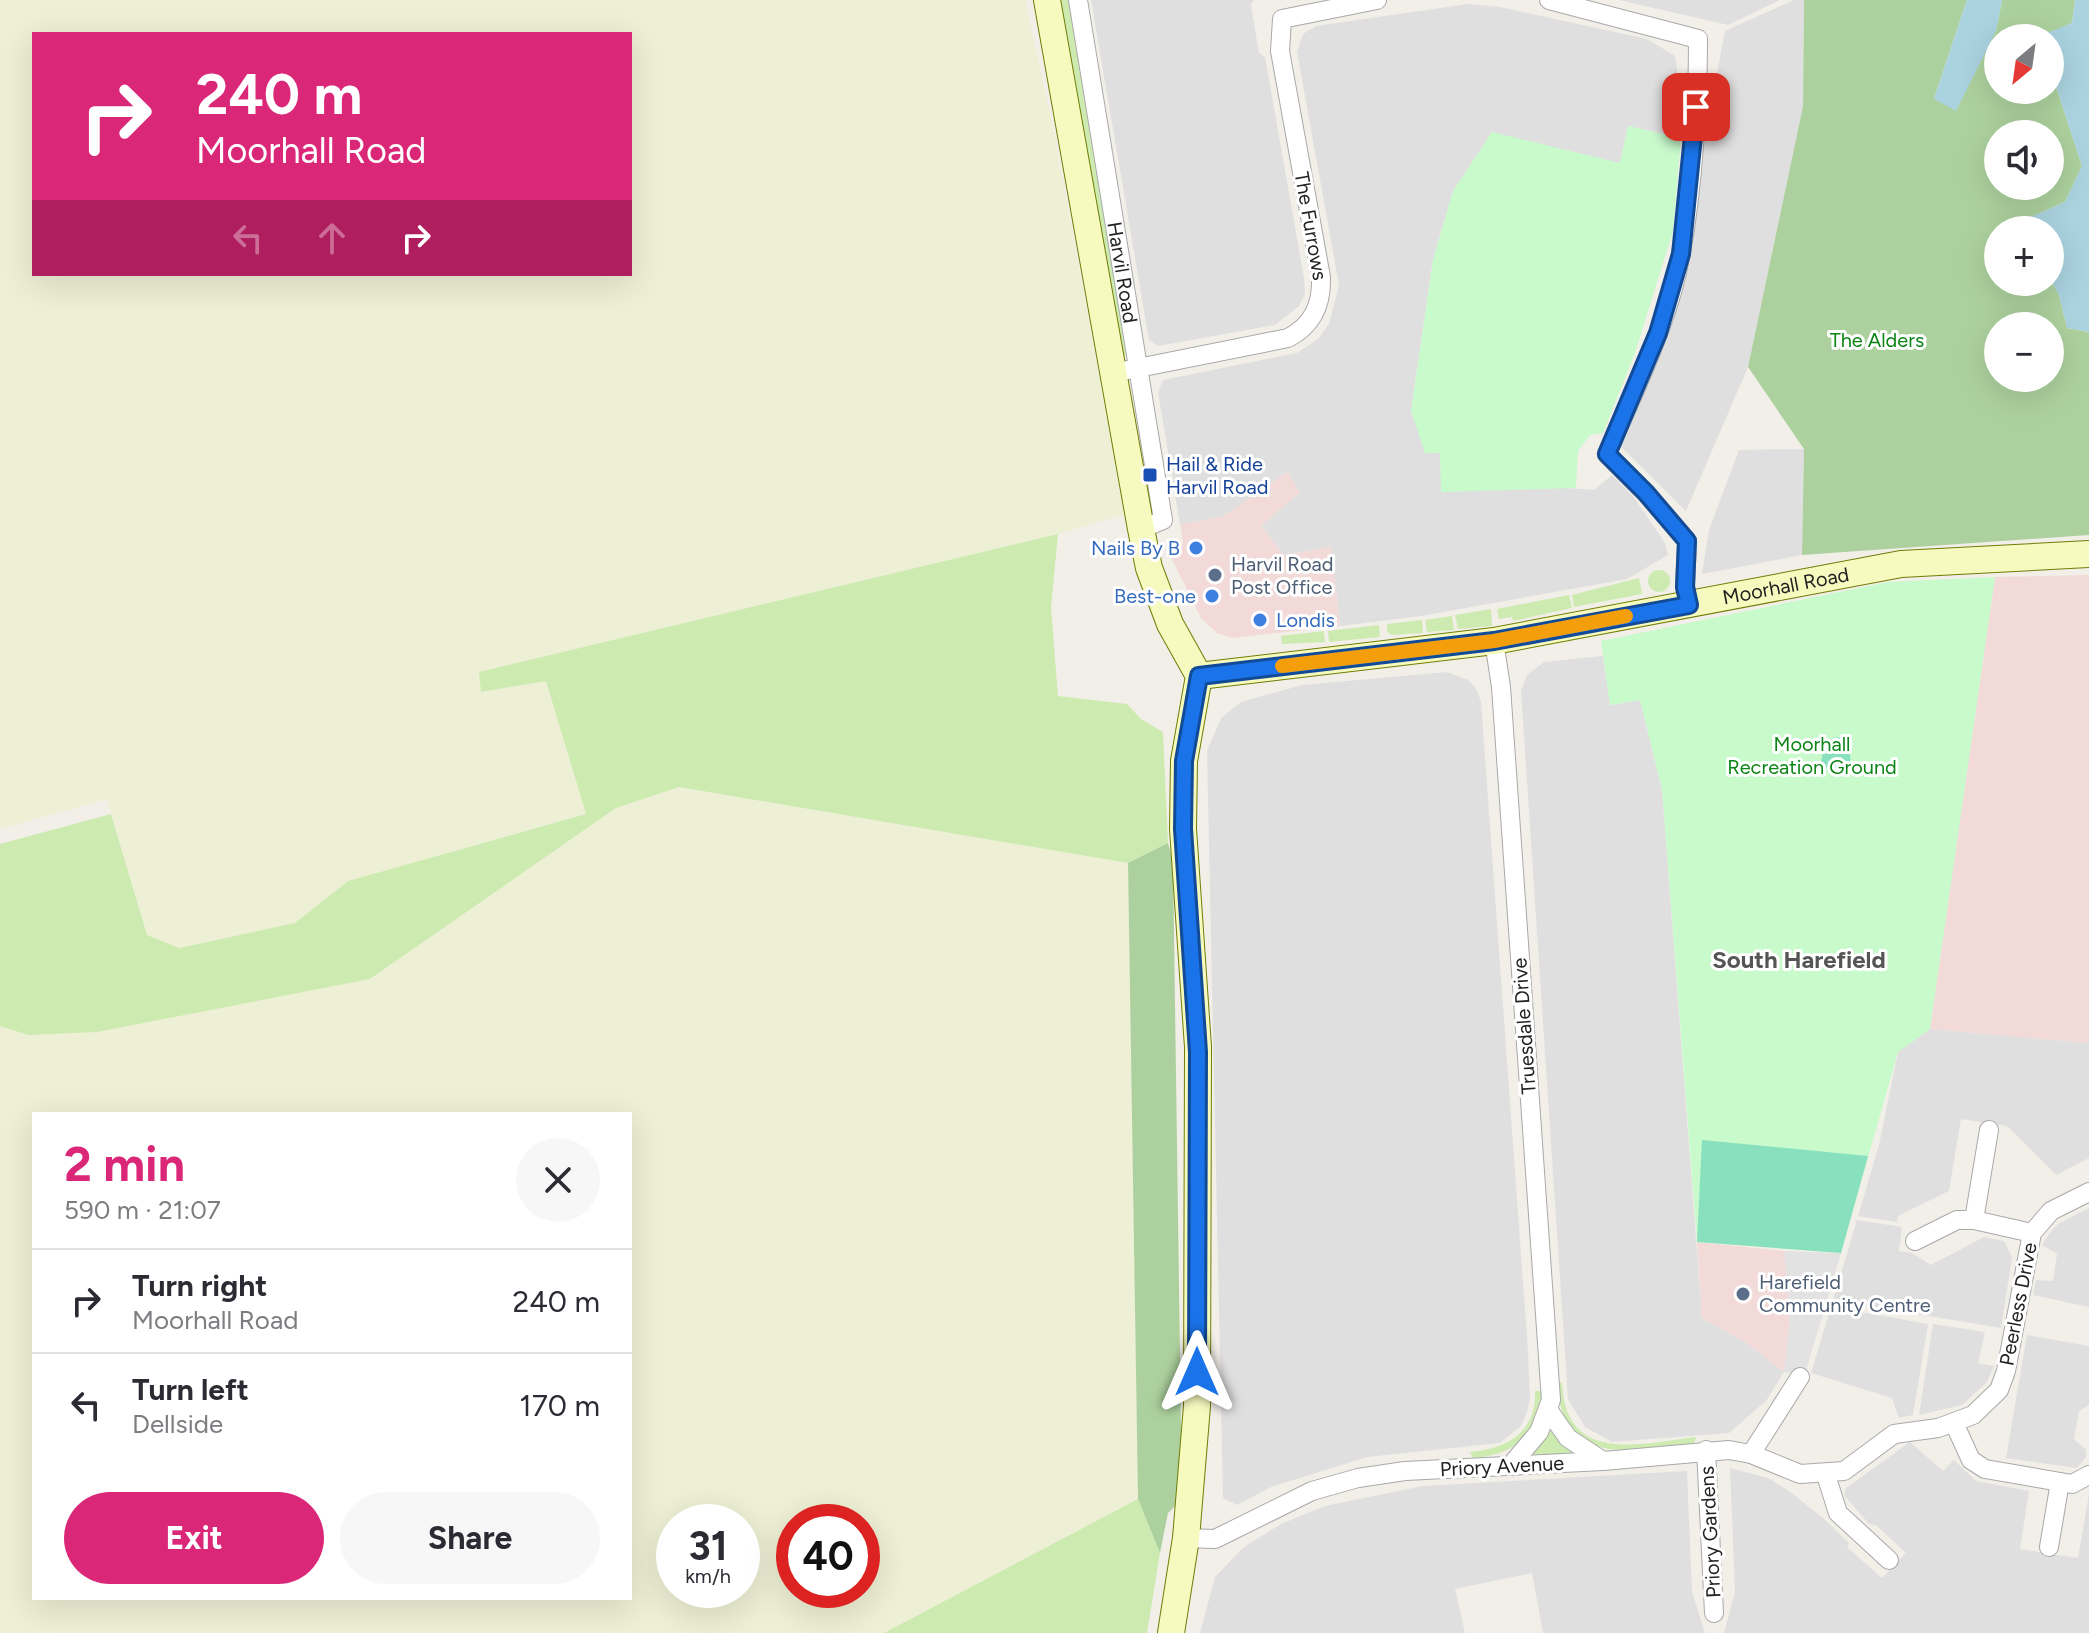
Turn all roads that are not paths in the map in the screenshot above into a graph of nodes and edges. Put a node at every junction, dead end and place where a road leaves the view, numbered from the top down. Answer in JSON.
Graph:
{"nodes":[{"id":1,"x":1047,"y":0,"type":"edge"},
{"id":2,"x":1078,"y":0,"type":"edge"},
{"id":3,"x":1377,"y":0,"type":"edge"},
{"id":4,"x":1549,"y":0,"type":"edge"},
{"id":5,"x":1125,"y":370,"type":"junction"},
{"id":6,"x":2089,"y":554,"type":"edge"},
{"id":7,"x":1689,"y":605,"type":"junction"},
{"id":8,"x":1494,"y":641,"type":"junction"},
{"id":9,"x":1199,"y":676,"type":"junction"},
{"id":10,"x":1989,"y":1130,"type":"dead end"},
{"id":11,"x":2089,"y":1192,"type":"edge"},
{"id":12,"x":1974,"y":1220,"type":"junction"},
{"id":13,"x":2032,"y":1233,"type":"junction"},
{"id":14,"x":1915,"y":1241,"type":"dead end"},
{"id":15,"x":1800,"y":1377,"type":"dead end"},
{"id":16,"x":1549,"y":1411,"type":"junction"},
{"id":17,"x":1954,"y":1423,"type":"junction"},
{"id":18,"x":1706,"y":1450,"type":"junction"},
{"id":19,"x":1751,"y":1454,"type":"junction"},
{"id":20,"x":1603,"y":1461,"type":"junction"},
{"id":21,"x":1511,"y":1465,"type":"junction"},
{"id":22,"x":1826,"y":1475,"type":"junction"},
{"id":23,"x":2089,"y":1475,"type":"edge"},
{"id":24,"x":2060,"y":1482,"type":"junction"},
{"id":25,"x":1186,"y":1538,"type":"junction"},
{"id":26,"x":2049,"y":1547,"type":"dead end"},
{"id":27,"x":1889,"y":1560,"type":"dead end"},
{"id":28,"x":1714,"y":1613,"type":"dead end"},
{"id":29,"x":1171,"y":1633,"type":"edge"}],
"edges":[{"from":1,"to":5,"type":"street","name":"Harvil Road"},
{"from":2,"to":5,"type":"street","name":"Harvil Road"},
{"from":3,"to":5,"type":"street","name":"The Furrows"},
{"from":4,"to":7,"type":"street"},
{"from":5,"to":9,"type":"street","name":"Harvil Road"},
{"from":6,"to":7,"type":"street","name":"Moorhall Road"},
{"from":7,"to":8,"type":"street","name":"Moorhall Road"},
{"from":8,"to":9,"type":"street","name":"Moorhall Road"},
{"from":8,"to":16,"type":"street","name":"Truesdale Drive"},
{"from":9,"to":25,"type":"street"},
{"from":10,"to":12,"type":"street"},
{"from":11,"to":13,"type":"street","name":"Peerless Drive"},
{"from":12,"to":13,"type":"street"},
{"from":12,"to":14,"type":"street"},
{"from":13,"to":17,"type":"street","name":"Peerless Drive"},
{"from":15,"to":19,"type":"street"},
{"from":16,"to":20,"type":"street"},
{"from":16,"to":21,"type":"street"},
{"from":17,"to":22,"type":"street","name":"Peerless Drive"},
{"from":17,"to":24,"type":"street"},
{"from":18,"to":19,"type":"street","name":"Priory Avenue"},
{"from":18,"to":20,"type":"street","name":"Priory Avenue"},
{"from":18,"to":28,"type":"street","name":"Priory Gardens"},
{"from":19,"to":22,"type":"street","name":"Priory Avenue"},
{"from":20,"to":21,"type":"street","name":"Priory Avenue"},
{"from":21,"to":25,"type":"street","name":"Priory Avenue"},
{"from":22,"to":27,"type":"street"},
{"from":23,"to":24,"type":"street"},
{"from":24,"to":26,"type":"street"},
{"from":25,"to":29,"type":"street"}]}
